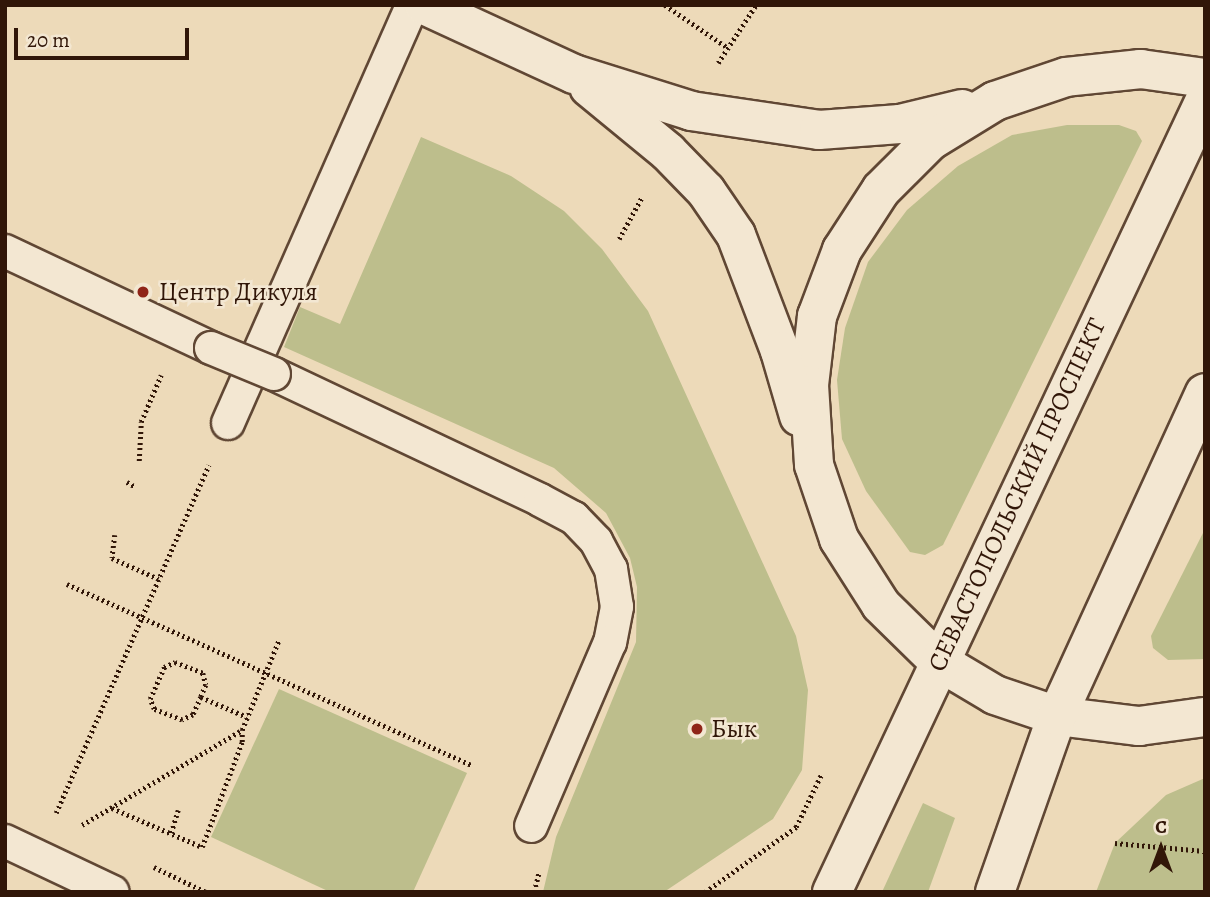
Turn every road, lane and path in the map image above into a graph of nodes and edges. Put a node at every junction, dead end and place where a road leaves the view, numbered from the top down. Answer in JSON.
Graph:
{"nodes":[{"id":1,"x":412,"y":5,"type":"edge"},
{"id":2,"x":424,"y":5,"type":"edge"},
{"id":3,"x":665,"y":5,"type":"edge"},
{"id":4,"x":756,"y":5,"type":"edge"},
{"id":5,"x":728,"y":48,"type":"junction"},
{"id":6,"x":714,"y":70,"type":"dead end"},
{"id":7,"x":574,"y":74,"type":"junction"},
{"id":8,"x":1205,"y":78,"type":"edge"},
{"id":9,"x":1205,"y":100,"type":"edge"},
{"id":10,"x":995,"y":102,"type":"junction"},
{"id":11,"x":647,"y":189,"type":"dead end"},
{"id":12,"x":619,"y":239,"type":"dead end"},
{"id":13,"x":5,"y":251,"type":"edge"},
{"id":14,"x":1205,"y":393,"type":"edge"},
{"id":15,"x":228,"y":423,"type":"joint"},
{"id":16,"x":814,"y":465,"type":"junction"},
{"id":17,"x":127,"y":482,"type":"dead end"},
{"id":18,"x":136,"y":487,"type":"dead end"},
{"id":19,"x":115,"y":534,"type":"dead end"},
{"id":20,"x":159,"y":579,"type":"junction"},
{"id":21,"x":67,"y":584,"type":"dead end"},
{"id":22,"x":141,"y":619,"type":"junction"},
{"id":23,"x":279,"y":640,"type":"dead end"},
{"id":24,"x":938,"y":661,"type":"junction"},
{"id":25,"x":264,"y":673,"type":"junction"},
{"id":26,"x":201,"y":697,"type":"junction"},
{"id":27,"x":1057,"y":716,"type":"junction"},
{"id":28,"x":247,"y":717,"type":"junction"},
{"id":29,"x":1205,"y":717,"type":"edge"},
{"id":30,"x":242,"y":730,"type":"junction"},
{"id":31,"x":473,"y":766,"type":"dead end"},
{"id":32,"x":821,"y":775,"type":"dead end"},
{"id":33,"x":112,"y":807,"type":"junction"},
{"id":34,"x":178,"y":810,"type":"dead end"},
{"id":35,"x":52,"y":821,"type":"junction"},
{"id":36,"x":531,"y":826,"type":"dead end"},
{"id":37,"x":170,"y":833,"type":"junction"},
{"id":38,"x":5,"y":841,"type":"edge"},
{"id":39,"x":1115,"y":843,"type":"dead end"},
{"id":40,"x":1205,"y":851,"type":"edge"},
{"id":41,"x":37,"y":856,"type":"junction"},
{"id":42,"x":113,"y":892,"type":"edge"},
{"id":43,"x":705,"y":892,"type":"edge"},
{"id":44,"x":832,"y":892,"type":"edge"},
{"id":45,"x":995,"y":892,"type":"edge"}],
"edges":[{"from":1,"to":15,"type":"lane"},
{"from":2,"to":7,"type":"main road"},
{"from":3,"to":5,"type":"path"},
{"from":4,"to":5,"type":"path"},
{"from":5,"to":6,"type":"path"},
{"from":7,"to":10,"type":"main road"},
{"from":7,"to":16,"type":"main road"},
{"from":8,"to":10,"type":"main road"},
{"from":9,"to":24,"type":"main road","name":"СЕВАСТОПОЛЬСКИЙ ПРОСПЕКТ"},
{"from":10,"to":16,"type":"main road"},
{"from":11,"to":12,"type":"path"},
{"from":13,"to":36,"type":"lane","bridge":true},
{"from":14,"to":27,"type":"main road"},
{"from":15,"to":20,"type":"path"},
{"from":16,"to":24,"type":"main road"},
{"from":17,"to":18,"type":"path"},
{"from":19,"to":20,"type":"path"},
{"from":20,"to":22,"type":"path"},
{"from":21,"to":22,"type":"path"},
{"from":22,"to":25,"type":"path"},
{"from":22,"to":35,"type":"path"},
{"from":23,"to":25,"type":"path"},
{"from":24,"to":27,"type":"main road"},
{"from":24,"to":44,"type":"main road","name":"СЕВАСТОПОЛЬСКИЙ ПРОСПЕКТ"},
{"from":25,"to":28,"type":"path"},
{"from":25,"to":31,"type":"path"},
{"from":26,"to":26,"type":"path"},
{"from":26,"to":28,"type":"path"},
{"from":27,"to":29,"type":"main road"},
{"from":27,"to":45,"type":"main road"},
{"from":28,"to":30,"type":"path"},
{"from":30,"to":33,"type":"path"},
{"from":30,"to":37,"type":"path"},
{"from":32,"to":43,"type":"path"},
{"from":33,"to":35,"type":"path"},
{"from":33,"to":37,"type":"path"},
{"from":34,"to":37,"type":"path"},
{"from":35,"to":41,"type":"path"},
{"from":38,"to":41,"type":"lane"},
{"from":39,"to":40,"type":"path"},
{"from":41,"to":42,"type":"lane"}]}
